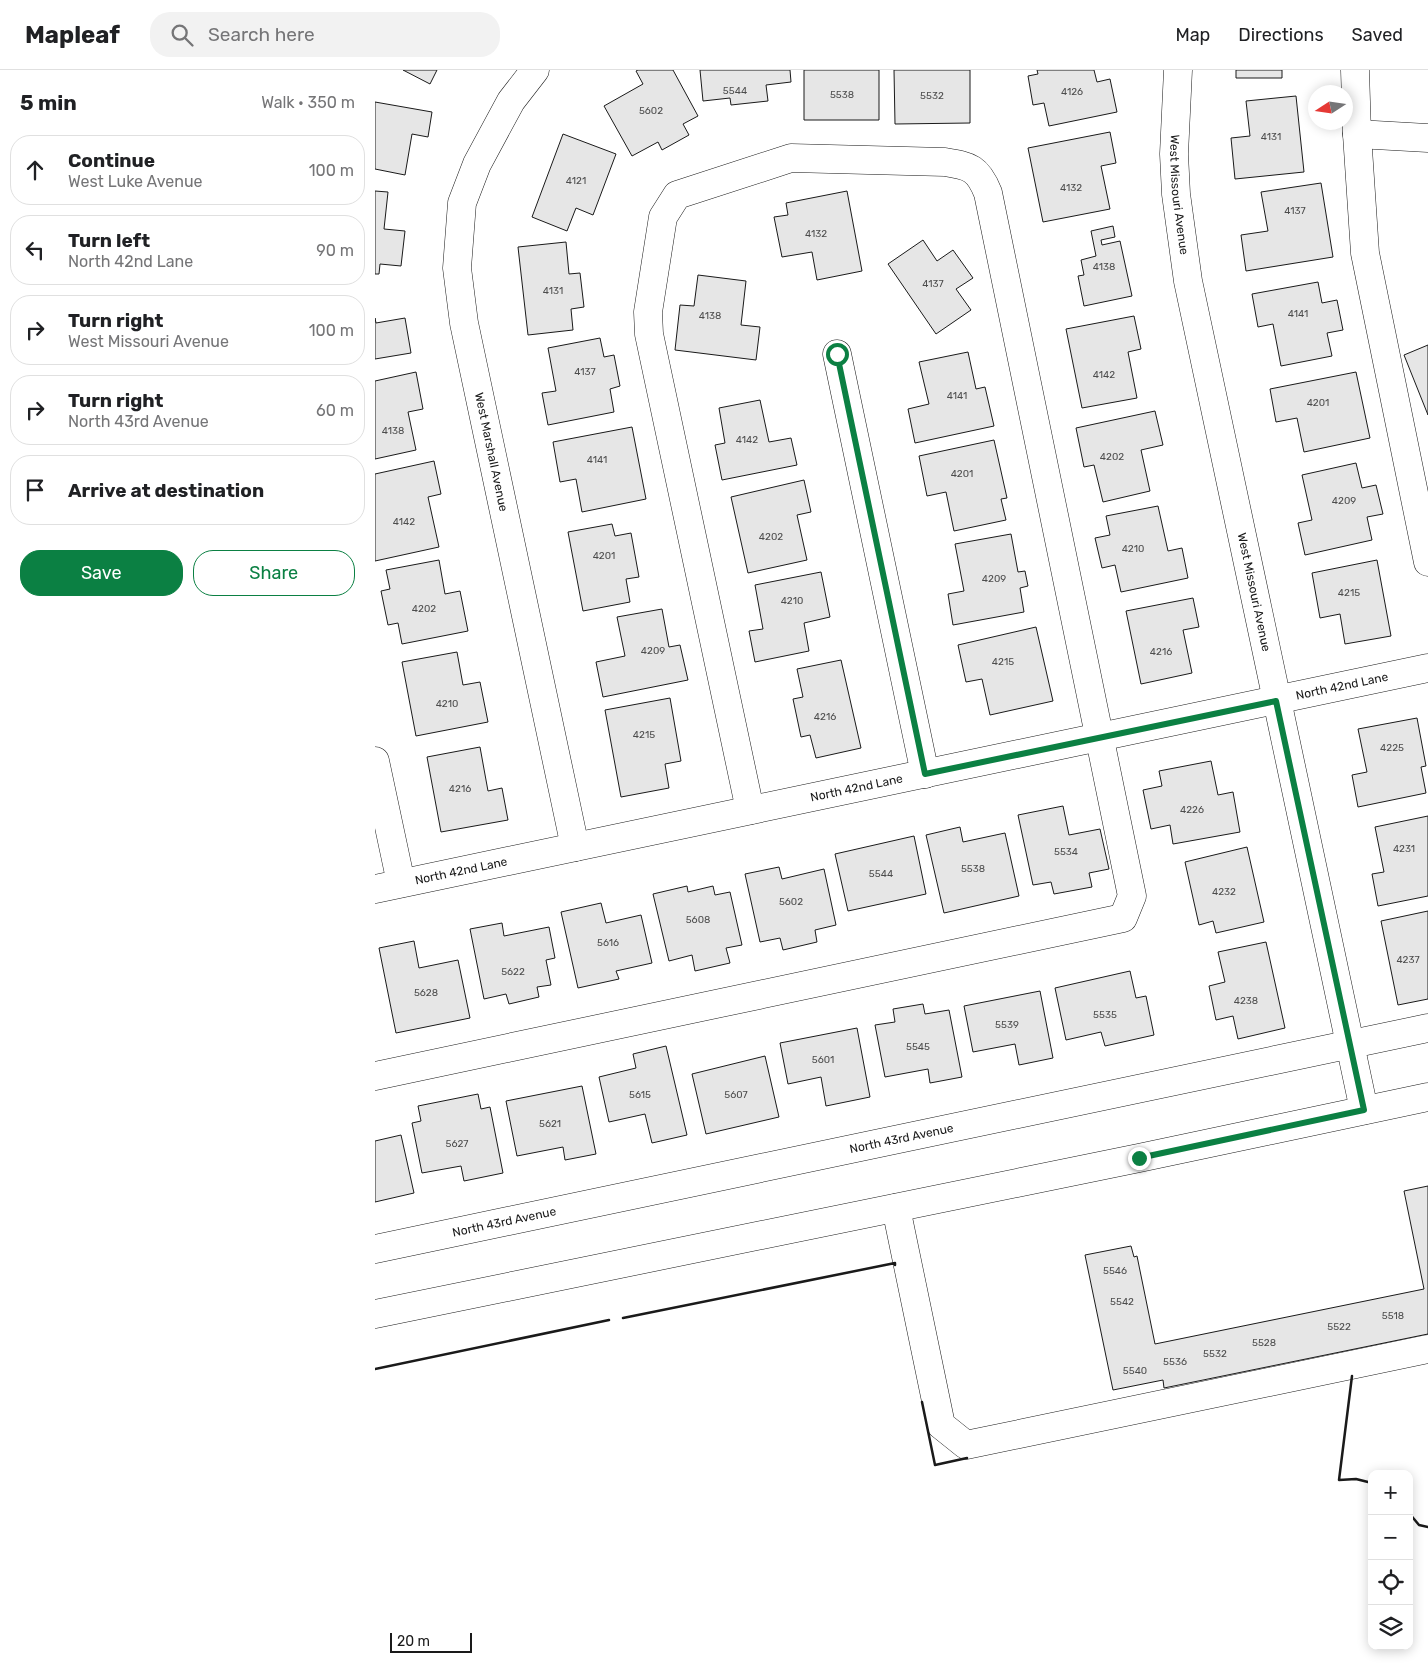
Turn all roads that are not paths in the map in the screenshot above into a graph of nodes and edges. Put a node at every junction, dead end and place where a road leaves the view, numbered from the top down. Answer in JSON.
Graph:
{"nodes":[{"id":1,"x":535,"y":70,"type":"edge"},
{"id":2,"x":1178,"y":70,"type":"edge"},
{"id":3,"x":1355,"y":70,"type":"edge"},
{"id":4,"x":1357,"y":134,"type":"junction"},
{"id":5,"x":1428,"y":138,"type":"edge"},
{"id":6,"x":837,"y":354,"type":"dead end"},
{"id":7,"x":1428,"y":562,"type":"edge"},
{"id":8,"x":1428,"y":668,"type":"edge"},
{"id":9,"x":1276,"y":701,"type":"junction"},
{"id":10,"x":1099,"y":738,"type":"junction"},
{"id":11,"x":375,"y":761,"type":"edge"},
{"id":12,"x":925,"y":774,"type":"junction"},
{"id":13,"x":750,"y":810,"type":"junction"},
{"id":14,"x":575,"y":847,"type":"junction"},
{"id":15,"x":401,"y":884,"type":"junction"},
{"id":16,"x":375,"y":889,"type":"edge"},
{"id":17,"x":1428,"y":1028,"type":"edge"},
{"id":18,"x":1351,"y":1044,"type":"junction"},
{"id":19,"x":375,"y":1076,"type":"edge"},
{"id":20,"x":1428,"y":1097,"type":"edge"},
{"id":21,"x":1364,"y":1110,"type":"junction"},
{"id":22,"x":896,"y":1208,"type":"junction"},
{"id":23,"x":375,"y":1249,"type":"edge"},
{"id":24,"x":375,"y":1314,"type":"edge"},
{"id":25,"x":1428,"y":1349,"type":"edge"}],
"edges":[{"from":1,"to":14,"type":"street","name":"West Marshall Avenue"},
{"from":2,"to":9,"type":"street","name":"West Missouri Avenue"},
{"from":3,"to":4,"type":"street"},
{"from":4,"to":5,"type":"street"},
{"from":4,"to":7,"type":"street"},
{"from":6,"to":12,"type":"street"},
{"from":8,"to":9,"type":"street","name":"North 42nd Lane"},
{"from":9,"to":10,"type":"street","name":"North 42nd Lane"},
{"from":9,"to":18,"type":"street","name":"West Missouri Avenue"},
{"from":10,"to":12,"type":"street","name":"North 42nd Lane"},
{"from":10,"to":13,"type":"street"},
{"from":10,"to":19,"type":"street"},
{"from":11,"to":15,"type":"street"},
{"from":12,"to":13,"type":"street","name":"North 42nd Lane"},
{"from":13,"to":14,"type":"street","name":"North 42nd Lane"},
{"from":14,"to":15,"type":"street","name":"North 42nd Lane"},
{"from":15,"to":16,"type":"street","name":"North 42nd Lane"},
{"from":17,"to":18,"type":"street","name":"North 43rd Avenue"},
{"from":18,"to":21,"type":"street","name":"West Missouri Avenue"},
{"from":18,"to":23,"type":"street","name":"North 43rd Avenue"},
{"from":20,"to":21,"type":"street"},
{"from":21,"to":22,"type":"street"},
{"from":22,"to":24,"type":"street"},
{"from":22,"to":25,"type":"street"}]}
